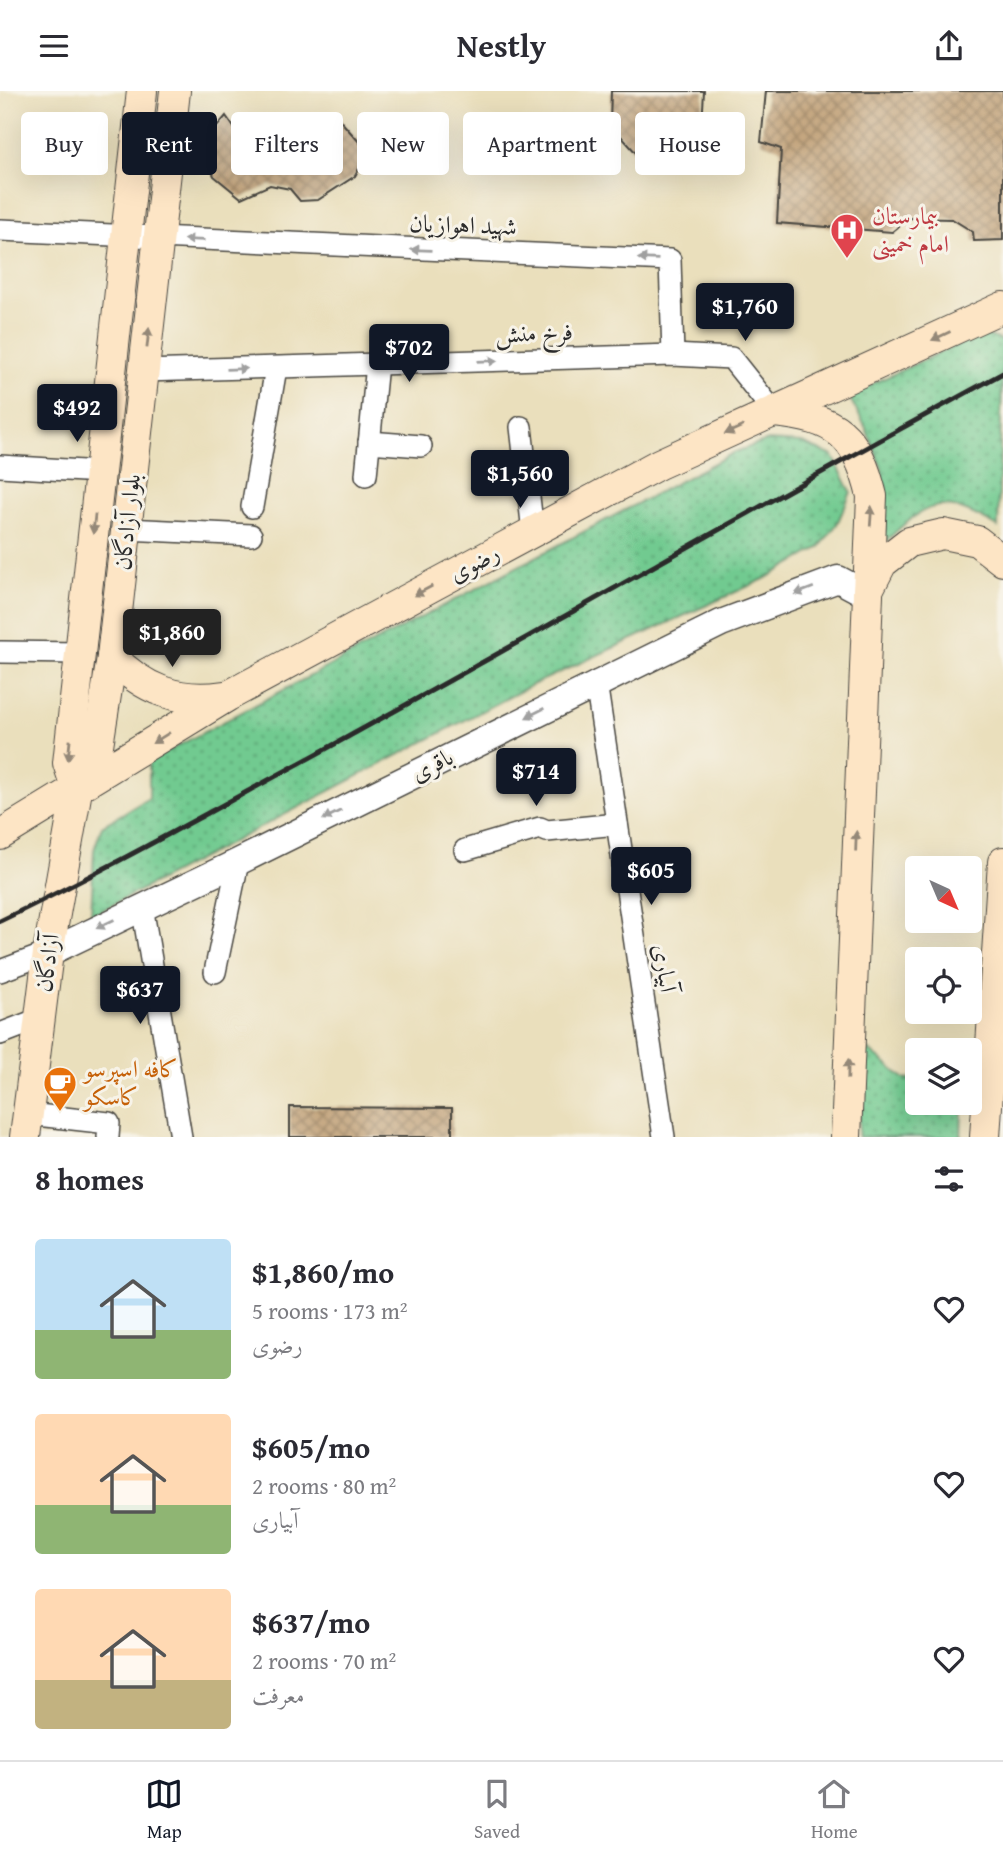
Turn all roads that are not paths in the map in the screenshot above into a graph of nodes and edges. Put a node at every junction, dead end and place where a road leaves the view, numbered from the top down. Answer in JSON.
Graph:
{"nodes":[{"id":1,"x":142,"y":91,"type":"edge"},
{"id":2,"x":175,"y":91,"type":"edge"},
{"id":3,"x":0,"y":230,"type":"edge"},
{"id":4,"x":126,"y":236,"type":"junction"},
{"id":5,"x":159,"y":239,"type":"junction"},
{"id":6,"x":1003,"y":307,"type":"edge"},
{"id":7,"x":673,"y":355,"type":"junction"},
{"id":8,"x":377,"y":364,"type":"junction"},
{"id":9,"x":276,"y":367,"type":"junction"},
{"id":10,"x":144,"y":372,"type":"junction"},
{"id":11,"x":774,"y":412,"type":"junction"},
{"id":12,"x":522,"y":428,"type":"dead end"},
{"id":13,"x":369,"y":442,"type":"junction"},
{"id":14,"x":421,"y":446,"type":"dead end"},
{"id":15,"x":0,"y":466,"type":"edge"},
{"id":16,"x":100,"y":471,"type":"junction"},
{"id":17,"x":366,"y":475,"type":"dead end"},
{"id":18,"x":253,"y":507,"type":"dead end"},
{"id":19,"x":126,"y":529,"type":"junction"},
{"id":20,"x":533,"y":532,"type":"junction"},
{"id":21,"x":251,"y":535,"type":"dead end"},
{"id":22,"x":1003,"y":561,"type":"edge"},
{"id":23,"x":866,"y":594,"type":"junction"},
{"id":24,"x":0,"y":652,"type":"edge"},
{"id":25,"x":80,"y":653,"type":"junction"},
{"id":26,"x":112,"y":657,"type":"junction"},
{"id":27,"x":596,"y":683,"type":"junction"},
{"id":28,"x":228,"y":696,"type":"junction"},
{"id":29,"x":78,"y":790,"type":"junction"},
{"id":30,"x":617,"y":824,"type":"junction"},
{"id":31,"x":0,"y":835,"type":"edge"},
{"id":32,"x":465,"y":851,"type":"dead end"},
{"id":33,"x":238,"y":862,"type":"junction"},
{"id":34,"x":1003,"y":873,"type":"edge"},
{"id":35,"x":142,"y":906,"type":"junction"},
{"id":36,"x":1001,"y":917,"type":"edge"},
{"id":37,"x":48,"y":953,"type":"junction"},
{"id":38,"x":0,"y":971,"type":"edge"},
{"id":39,"x":215,"y":972,"type":"dead end"},
{"id":40,"x":39,"y":1019,"type":"junction"},
{"id":41,"x":0,"y":1034,"type":"edge"},
{"id":42,"x":26,"y":1125,"type":"edge"},
{"id":43,"x":108,"y":1137,"type":"edge"},
{"id":44,"x":181,"y":1137,"type":"edge"},
{"id":45,"x":664,"y":1137,"type":"edge"},
{"id":46,"x":846,"y":1137,"type":"edge"},
{"id":47,"x":985,"y":1137,"type":"edge"}],
"edges":[{"from":1,"to":4,"type":"main road","name":"بلوار آزادگان"},
{"from":2,"to":5,"type":"main road","name":"بلوار آزادگان"},
{"from":3,"to":4,"type":"street"},
{"from":4,"to":5,"type":"street"},
{"from":4,"to":16,"type":"main road","name":"بلوار آزادگان"},
{"from":7,"to":5,"type":"street","name":"شهید اهوازیان","one_way":true},
{"from":10,"to":5,"type":"main road","name":"بلوار آزادگان","one_way":true},
{"from":6,"to":11,"type":"main road","name":"رضوی","one_way":true},
{"from":8,"to":7,"type":"street","name":"فرخ منش","one_way":true},
{"from":7,"to":11,"type":"street","name":"فرخ منش"},
{"from":8,"to":9,"type":"street","name":"فرخ منش"},
{"from":8,"to":13,"type":"street"},
{"from":10,"to":9,"type":"street","name":"فرخ منش","one_way":true},
{"from":9,"to":18,"type":"street"},
{"from":10,"to":19,"type":"main road","name":"بلوار آزادگان"},
{"from":11,"to":20,"type":"main road","name":"رضوی","one_way":true},
{"from":23,"to":11,"type":"main road","one_way":true},
{"from":12,"to":20,"type":"street"},
{"from":13,"to":14,"type":"street"},
{"from":13,"to":17,"type":"street"},
{"from":15,"to":16,"type":"street"},
{"from":16,"to":25,"type":"main road","name":"بلوار آزادگان","one_way":true},
{"from":19,"to":21,"type":"street"},
{"from":19,"to":26,"type":"main road","name":"بلوار آزادگان"},
{"from":20,"to":28,"type":"main road","name":"رضوی","one_way":true},
{"from":22,"to":23,"type":"main road"},
{"from":23,"to":27,"type":"street","name":"باقری","one_way":true},
{"from":46,"to":23,"type":"main road","one_way":true},
{"from":24,"to":25,"type":"street"},
{"from":25,"to":29,"type":"main road","name":"بلوار آزادگان","one_way":true},
{"from":26,"to":28,"type":"main road"},
{"from":26,"to":29,"type":"main road","name":"بلوار آزادگان"},
{"from":27,"to":30,"type":"street","name":"آبیاری"},
{"from":27,"to":33,"type":"street","name":"باقری","one_way":true},
{"from":28,"to":29,"type":"main road","name":"رضوی","one_way":true},
{"from":29,"to":31,"type":"main road","name":"رضوی"},
{"from":29,"to":37,"type":"main road","name":"آزادگان"},
{"from":30,"to":32,"type":"street"},
{"from":30,"to":45,"type":"street","name":"آبیاری"},
{"from":33,"to":35,"type":"street","name":"باقری"},
{"from":33,"to":39,"type":"street"},
{"from":34,"to":36,"type":"main road"},
{"from":35,"to":37,"type":"street","name":"باقری","one_way":true},
{"from":35,"to":44,"type":"street"},
{"from":36,"to":47,"type":"main road"},
{"from":37,"to":38,"type":"street","name":"باقری"},
{"from":37,"to":40,"type":"main road","name":"آزادگان"},
{"from":40,"to":41,"type":"street"},
{"from":40,"to":42,"type":"main road","name":"آزادگان"},
{"from":42,"to":43,"type":"street"}]}
